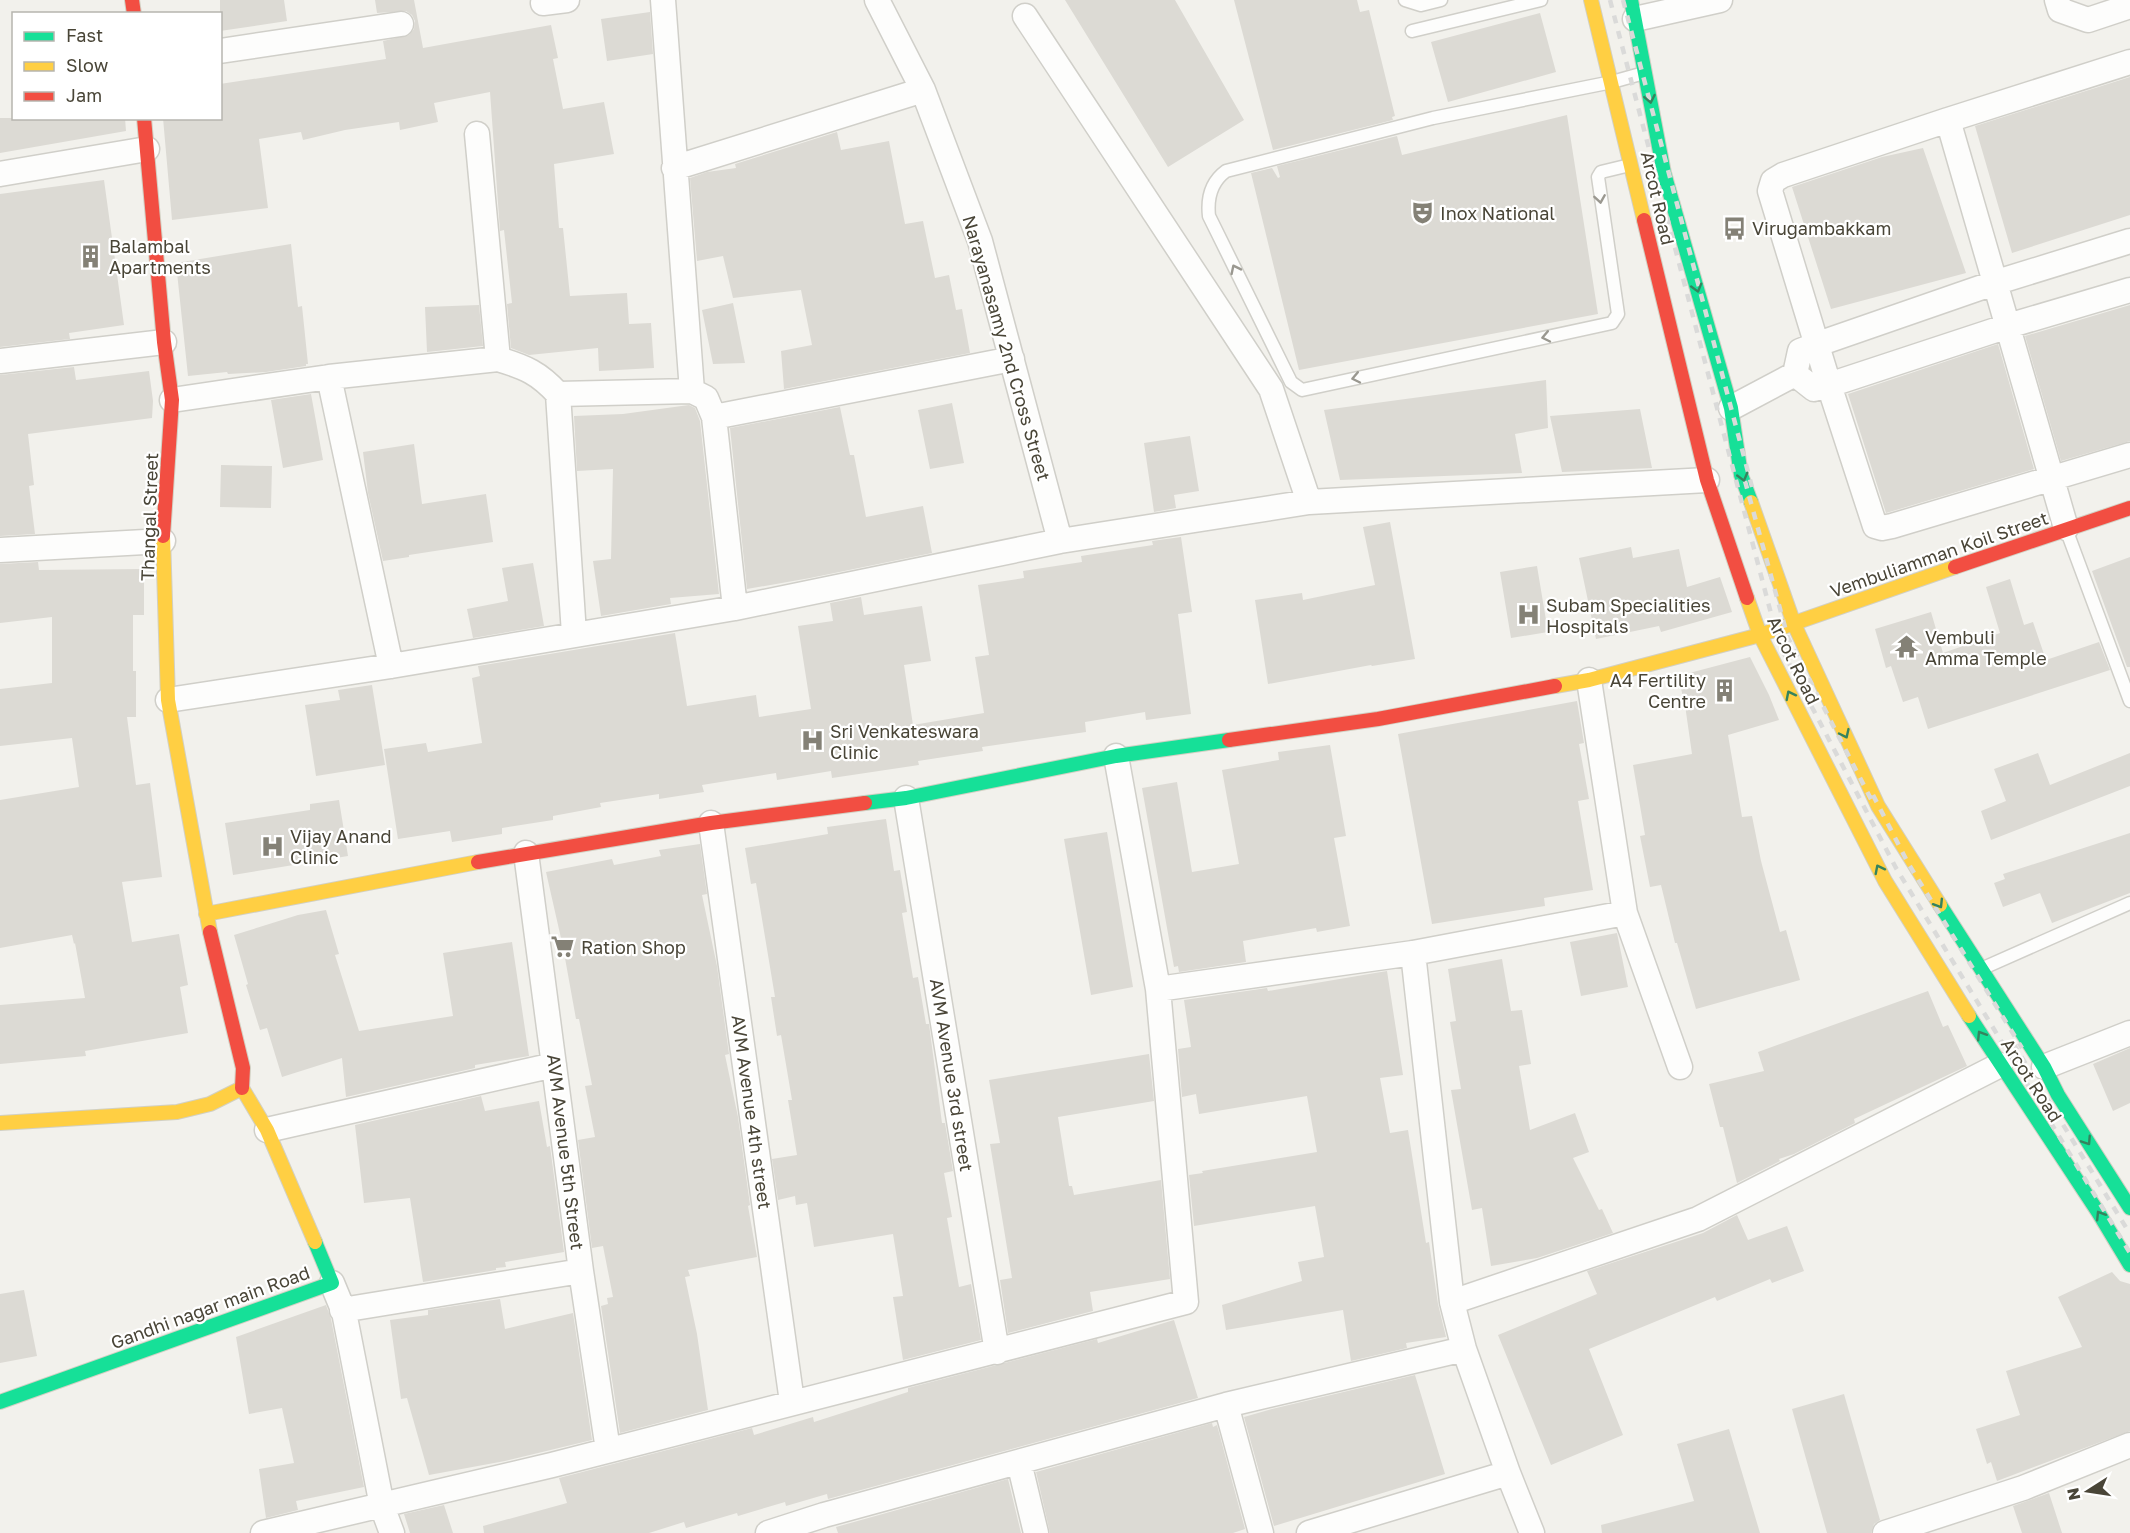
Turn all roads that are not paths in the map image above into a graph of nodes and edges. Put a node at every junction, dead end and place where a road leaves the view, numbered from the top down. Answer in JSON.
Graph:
{"nodes":[{"id":1,"x":567,"y":0,"type":"edge"},
{"id":2,"x":663,"y":0,"type":"edge"},
{"id":3,"x":877,"y":0,"type":"edge"},
{"id":4,"x":1405,"y":0,"type":"edge"},
{"id":5,"x":1441,"y":0,"type":"edge"},
{"id":6,"x":1541,"y":0,"type":"edge"},
{"id":7,"x":1591,"y":0,"type":"edge"},
{"id":8,"x":1720,"y":0,"type":"edge"},
{"id":9,"x":2057,"y":0,"type":"edge"},
{"id":10,"x":543,"y":3,"type":"dead end"},
{"id":11,"x":2130,"y":6,"type":"edge"},
{"id":12,"x":1633,"y":10,"type":"edge"},
{"id":13,"x":1025,"y":16,"type":"dead end"},
{"id":14,"x":401,"y":24,"type":"dead end"},
{"id":15,"x":1412,"y":31,"type":"dead end"},
{"id":16,"x":222,"y":51,"type":"edge"},
{"id":17,"x":2130,"y":62,"type":"edge"},
{"id":18,"x":1645,"y":73,"type":"junction"},
{"id":19,"x":1612,"y":82,"type":"junction"},
{"id":20,"x":923,"y":90,"type":"junction"},
{"id":21,"x":144,"y":120,"type":"edge"},
{"id":22,"x":1948,"y":120,"type":"junction"},
{"id":23,"x":477,"y":134,"type":"dead end"},
{"id":24,"x":147,"y":149,"type":"junction"},
{"id":25,"x":1631,"y":165,"type":"junction"},
{"id":26,"x":675,"y":168,"type":"junction"},
{"id":27,"x":0,"y":174,"type":"edge"},
{"id":28,"x":2130,"y":241,"type":"edge"},
{"id":29,"x":1994,"y":283,"type":"junction"},
{"id":30,"x":2130,"y":290,"type":"edge"},
{"id":31,"x":2008,"y":326,"type":"junction"},
{"id":32,"x":164,"y":342,"type":"junction"},
{"id":33,"x":1818,"y":344,"type":"junction"},
{"id":34,"x":498,"y":359,"type":"junction"},
{"id":35,"x":1012,"y":359,"type":"junction"},
{"id":36,"x":0,"y":361,"type":"edge"},
{"id":37,"x":1795,"y":374,"type":"junction"},
{"id":38,"x":329,"y":376,"type":"junction"},
{"id":39,"x":1829,"y":385,"type":"junction"},
{"id":40,"x":692,"y":391,"type":"junction"},
{"id":41,"x":558,"y":394,"type":"junction"},
{"id":42,"x":172,"y":400,"type":"junction"},
{"id":43,"x":1731,"y":408,"type":"junction"},
{"id":44,"x":714,"y":417,"type":"junction"},
{"id":45,"x":2130,"y":455,"type":"edge"},
{"id":46,"x":2051,"y":477,"type":"junction"},
{"id":47,"x":1707,"y":480,"type":"junction"},
{"id":48,"x":1309,"y":502,"type":"junction"},
{"id":49,"x":2130,"y":508,"type":"edge"},
{"id":50,"x":2066,"y":528,"type":"junction"},
{"id":51,"x":163,"y":541,"type":"junction"},
{"id":52,"x":1060,"y":541,"type":"junction"},
{"id":53,"x":0,"y":550,"type":"edge"},
{"id":54,"x":735,"y":608,"type":"junction"},
{"id":55,"x":1794,"y":624,"type":"junction"},
{"id":56,"x":574,"y":634,"type":"junction"},
{"id":57,"x":1760,"y":635,"type":"junction"},
{"id":58,"x":391,"y":666,"type":"junction"},
{"id":59,"x":1589,"y":680,"type":"junction"},
{"id":60,"x":168,"y":700,"type":"junction"},
{"id":61,"x":2130,"y":701,"type":"edge"},
{"id":62,"x":1116,"y":756,"type":"junction"},
{"id":63,"x":906,"y":798,"type":"junction"},
{"id":64,"x":711,"y":823,"type":"junction"},
{"id":65,"x":526,"y":853,"type":"junction"},
{"id":66,"x":2130,"y":903,"type":"edge"},
{"id":67,"x":1625,"y":913,"type":"junction"},
{"id":68,"x":206,"y":914,"type":"junction"},
{"id":69,"x":1413,"y":953,"type":"junction"},
{"id":70,"x":1980,"y":970,"type":"junction"},
{"id":71,"x":1158,"y":989,"type":"junction"},
{"id":72,"x":2130,"y":1033,"type":"edge"},
{"id":73,"x":554,"y":1065,"type":"junction"},
{"id":74,"x":2000,"y":1065,"type":"junction"},
{"id":75,"x":1680,"y":1067,"type":"dead end"},
{"id":76,"x":2044,"y":1067,"type":"junction"},
{"id":77,"x":242,"y":1088,"type":"junction"},
{"id":78,"x":0,"y":1123,"type":"edge"},
{"id":79,"x":267,"y":1130,"type":"junction"},
{"id":80,"x":2130,"y":1208,"type":"edge"},
{"id":81,"x":2130,"y":1265,"type":"edge"},
{"id":82,"x":581,"y":1271,"type":"junction"},
{"id":83,"x":332,"y":1283,"type":"junction"},
{"id":84,"x":1452,"y":1302,"type":"junction"},
{"id":85,"x":342,"y":1310,"type":"junction"},
{"id":86,"x":1464,"y":1349,"type":"junction"},
{"id":87,"x":997,"y":1352,"type":"junction"},
{"id":88,"x":0,"y":1401,"type":"edge"},
{"id":89,"x":792,"y":1402,"type":"junction"},
{"id":90,"x":1227,"y":1406,"type":"junction"},
{"id":91,"x":2130,"y":1445,"type":"edge"},
{"id":92,"x":608,"y":1450,"type":"junction"},
{"id":93,"x":1019,"y":1462,"type":"junction"},
{"id":94,"x":1508,"y":1473,"type":"junction"},
{"id":95,"x":382,"y":1506,"type":"junction"},
{"id":96,"x":827,"y":1524,"type":"edge"},
{"id":97,"x":263,"y":1533,"type":"edge"},
{"id":98,"x":392,"y":1533,"type":"edge"},
{"id":99,"x":768,"y":1533,"type":"edge"},
{"id":100,"x":1036,"y":1533,"type":"edge"},
{"id":101,"x":1261,"y":1533,"type":"edge"},
{"id":102,"x":1309,"y":1533,"type":"edge"},
{"id":103,"x":1532,"y":1533,"type":"edge"},
{"id":104,"x":1885,"y":1533,"type":"edge"}],
"edges":[{"from":1,"to":10,"type":"street"},
{"from":2,"to":26,"type":"street"},
{"from":3,"to":20,"type":"street","name":"Narayanasamy 2nd Cross Street"},
{"from":4,"to":5,"type":"lane"},
{"from":6,"to":15,"type":"lane"},
{"from":7,"to":19,"type":"street","name":"Arcot Road"},
{"from":8,"to":12,"type":"street"},
{"from":9,"to":11,"type":"street"},
{"from":12,"to":18,"type":"street","name":"Arcot Road"},
{"from":13,"to":48,"type":"street"},
{"from":14,"to":16,"type":"street"},
{"from":17,"to":22,"type":"street"},
{"from":18,"to":19,"type":"lane"},
{"from":18,"to":43,"type":"street","name":"Arcot Road","one_way":true},
{"from":19,"to":25,"type":"street","name":"Arcot Road"},
{"from":25,"to":19,"type":"lane","one_way":true},
{"from":20,"to":26,"type":"street"},
{"from":20,"to":35,"type":"street","name":"Narayanasamy 2nd Cross Street"},
{"from":21,"to":24,"type":"street","name":"Thangal Street"},
{"from":22,"to":29,"type":"street"},
{"from":22,"to":33,"type":"street"},
{"from":23,"to":34,"type":"street"},
{"from":24,"to":27,"type":"street"},
{"from":24,"to":32,"type":"street","name":"Thangal Street"},
{"from":25,"to":47,"type":"street","name":"Arcot Road"},
{"from":26,"to":40,"type":"street"},
{"from":28,"to":29,"type":"street"},
{"from":29,"to":31,"type":"street"},
{"from":29,"to":33,"type":"street"},
{"from":30,"to":31,"type":"street"},
{"from":31,"to":39,"type":"street"},
{"from":31,"to":46,"type":"street"},
{"from":32,"to":36,"type":"street"},
{"from":32,"to":42,"type":"street","name":"Thangal Street"},
{"from":33,"to":37,"type":"street"},
{"from":33,"to":39,"type":"street"},
{"from":34,"to":38,"type":"street"},
{"from":34,"to":41,"type":"street"},
{"from":35,"to":44,"type":"street"},
{"from":35,"to":52,"type":"street","name":"Narayanasamy 2nd Cross Street"},
{"from":37,"to":39,"type":"street"},
{"from":37,"to":43,"type":"street"},
{"from":38,"to":42,"type":"street"},
{"from":38,"to":58,"type":"street"},
{"from":39,"to":46,"type":"street"},
{"from":40,"to":41,"type":"street"},
{"from":40,"to":44,"type":"street"},
{"from":41,"to":56,"type":"street"},
{"from":42,"to":51,"type":"street","name":"Thangal Street"},
{"from":43,"to":55,"type":"street","name":"Arcot Road","one_way":true},
{"from":44,"to":54,"type":"street"},
{"from":45,"to":46,"type":"street"},
{"from":46,"to":50,"type":"street"},
{"from":47,"to":48,"type":"street"},
{"from":47,"to":57,"type":"street","name":"Arcot Road"},
{"from":48,"to":52,"type":"street"},
{"from":49,"to":50,"type":"street","name":"Vembuliamman Koil Street"},
{"from":50,"to":55,"type":"street","name":"Vembuliamman Koil Street"},
{"from":50,"to":61,"type":"lane"},
{"from":51,"to":53,"type":"street"},
{"from":51,"to":60,"type":"street","name":"Thangal Street"},
{"from":52,"to":54,"type":"street"},
{"from":54,"to":56,"type":"street"},
{"from":55,"to":57,"type":"street","name":"Vembuliamman Koil Street"},
{"from":55,"to":70,"type":"street","name":"Arcot Road","one_way":true},
{"from":56,"to":58,"type":"street"},
{"from":57,"to":59,"type":"street","name":"Vembuliamman Koil Street"},
{"from":74,"to":57,"type":"street","name":"Arcot Road","one_way":true},
{"from":58,"to":60,"type":"street"},
{"from":59,"to":62,"type":"street","name":"Vembuliamman Koil Street"},
{"from":59,"to":67,"type":"street"},
{"from":60,"to":68,"type":"street","name":"Thangal Street"},
{"from":62,"to":63,"type":"street","name":"Vembuliamman Koil Street"},
{"from":62,"to":71,"type":"street"},
{"from":63,"to":64,"type":"street","name":"Vembuliamman Koil Street"},
{"from":63,"to":87,"type":"street","name":"AVM Avenue 3rd street"},
{"from":64,"to":65,"type":"street","name":"Vembuliamman Koil Street"},
{"from":64,"to":89,"type":"street","name":"AVM Avenue 4th street"},
{"from":65,"to":68,"type":"street","name":"Vembuliamman Koil Street"},
{"from":65,"to":73,"type":"street","name":"AVM Avenue 5th Street"},
{"from":66,"to":70,"type":"lane"},
{"from":67,"to":69,"type":"street"},
{"from":67,"to":75,"type":"street"},
{"from":68,"to":77,"type":"street","name":"Thangal Street"},
{"from":69,"to":71,"type":"street"},
{"from":69,"to":84,"type":"street"},
{"from":70,"to":76,"type":"street","name":"Arcot Road"},
{"from":71,"to":87,"type":"street"},
{"from":72,"to":76,"type":"street"},
{"from":73,"to":79,"type":"street"},
{"from":73,"to":82,"type":"street","name":"AVM Avenue 5th Street"},
{"from":81,"to":74,"type":"street","name":"Arcot Road","one_way":true},
{"from":74,"to":84,"type":"street"},
{"from":76,"to":80,"type":"street","name":"Arcot Road","one_way":true},
{"from":77,"to":78,"type":"street"},
{"from":77,"to":79,"type":"street","name":"Gandhi nagar main Road"},
{"from":79,"to":83,"type":"street","name":"Gandhi nagar main Road"},
{"from":82,"to":85,"type":"street"},
{"from":82,"to":92,"type":"street","name":"AVM Avenue 5th Street"},
{"from":83,"to":85,"type":"street"},
{"from":83,"to":88,"type":"street","name":"Gandhi nagar main Road"},
{"from":84,"to":86,"type":"street"},
{"from":85,"to":95,"type":"street"},
{"from":86,"to":90,"type":"street"},
{"from":86,"to":94,"type":"street"},
{"from":87,"to":89,"type":"street"},
{"from":89,"to":92,"type":"street"},
{"from":90,"to":93,"type":"street"},
{"from":90,"to":101,"type":"street"},
{"from":91,"to":104,"type":"street"},
{"from":92,"to":95,"type":"street"},
{"from":93,"to":96,"type":"street"},
{"from":93,"to":100,"type":"street"},
{"from":94,"to":102,"type":"street"},
{"from":94,"to":103,"type":"street"},
{"from":95,"to":97,"type":"street"},
{"from":95,"to":98,"type":"street"},
{"from":96,"to":99,"type":"street"}]}
